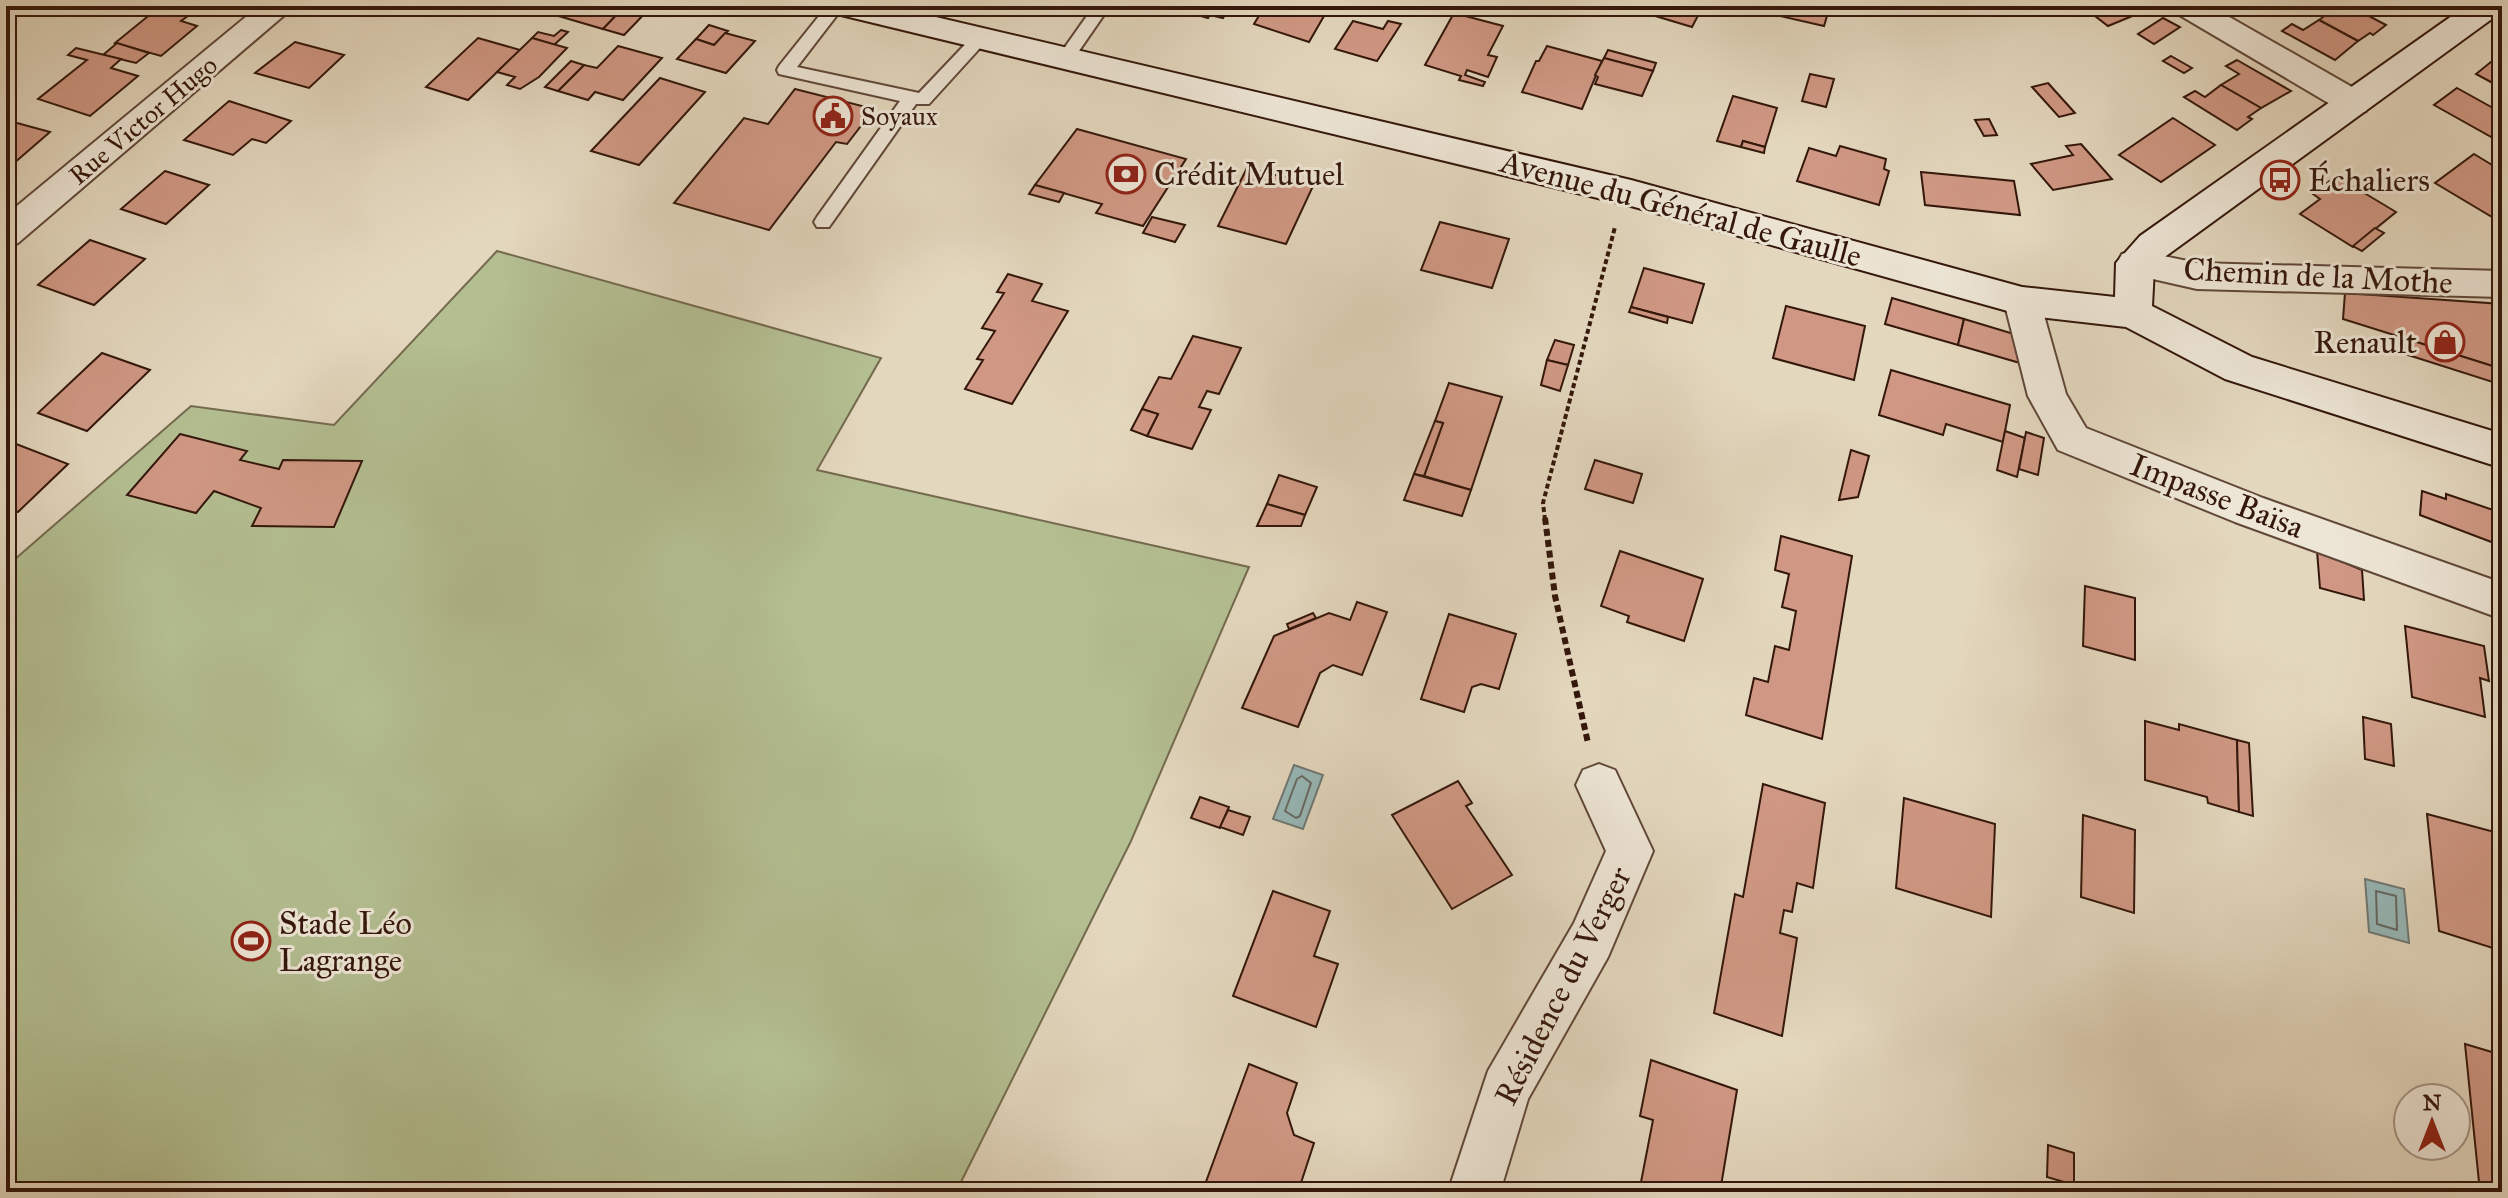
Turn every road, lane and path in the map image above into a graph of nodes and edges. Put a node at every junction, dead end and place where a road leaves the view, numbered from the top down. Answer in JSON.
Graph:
{"nodes":[{"id":1,"x":279,"y":6,"type":"edge"},
{"id":2,"x":836,"y":6,"type":"edge"},
{"id":3,"x":845,"y":6,"type":"edge"},
{"id":4,"x":1102,"y":6,"type":"edge"},
{"id":5,"x":2187,"y":6,"type":"edge"},
{"id":6,"x":2488,"y":6,"type":"edge"},
{"id":7,"x":981,"y":38,"type":"junction"},
{"id":8,"x":1066,"y":57,"type":"junction"},
{"id":9,"x":911,"y":98,"type":"junction"},
{"id":10,"x":2354,"y":103,"type":"junction"},
{"id":11,"x":1631,"y":193,"type":"junction"},
{"id":12,"x":823,"y":222,"type":"dead end"},
{"id":13,"x":6,"y":234,"type":"edge"},
{"id":14,"x":2135,"y":263,"type":"junction"},
{"id":15,"x":2502,"y":284,"type":"edge"},
{"id":16,"x":2022,"y":301,"type":"junction"},
{"id":17,"x":2133,"y":313,"type":"junction"},
{"id":18,"x":2502,"y":451,"type":"edge"},
{"id":19,"x":2502,"y":601,"type":"edge"},
{"id":20,"x":1599,"y":785,"type":"joint"},
{"id":21,"x":1474,"y":1192,"type":"edge"}],
"edges":[{"from":1,"to":13,"type":"street","name":"Rue Victor Hugo"},
{"from":2,"to":9,"type":"lane"},
{"from":3,"to":7,"type":"main road","name":"Avenue du Général de Gaulle"},
{"from":4,"to":8,"type":"lane"},
{"from":5,"to":10,"type":"street"},
{"from":6,"to":10,"type":"main road"},
{"from":7,"to":8,"type":"main road","name":"Avenue du Général de Gaulle"},
{"from":7,"to":9,"type":"lane"},
{"from":8,"to":11,"type":"main road","name":"Avenue du Général de Gaulle"},
{"from":9,"to":12,"type":"lane"},
{"from":10,"to":14,"type":"main road"},
{"from":11,"to":16,"type":"main road","name":"Avenue du Général de Gaulle"},
{"from":11,"to":20,"type":"path"},
{"from":14,"to":15,"type":"street","name":"Chemin de la Mothe"},
{"from":14,"to":17,"type":"main road"},
{"from":16,"to":17,"type":"main road","name":"Avenue du Général de Gaulle"},
{"from":16,"to":19,"type":"street","name":"Impasse Baïsa"},
{"from":17,"to":18,"type":"main road","name":"Avenue du Général de Gaulle"},
{"from":20,"to":21,"type":"street","name":"Résidence du Verger"}]}
